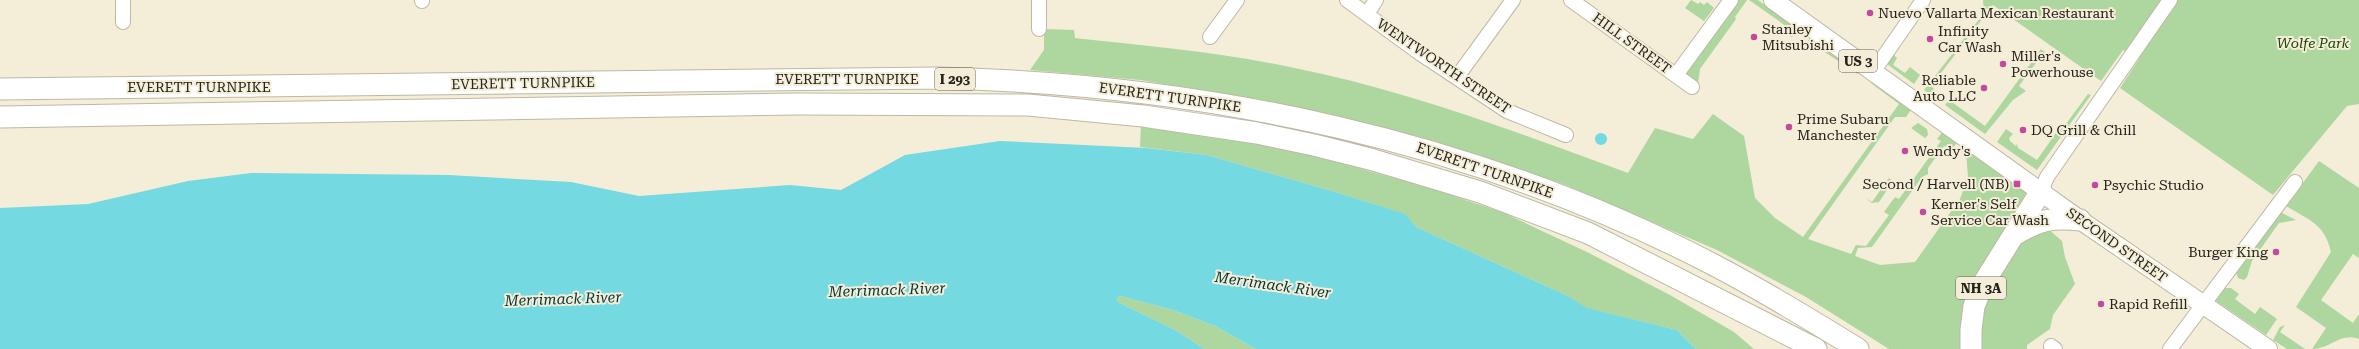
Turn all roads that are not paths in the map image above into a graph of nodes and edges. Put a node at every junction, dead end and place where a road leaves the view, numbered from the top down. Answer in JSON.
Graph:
{"nodes":[{"id":1,"x":123,"y":0,"type":"edge"},
{"id":2,"x":1039,"y":0,"type":"edge"},
{"id":3,"x":1237,"y":0,"type":"edge"},
{"id":4,"x":1347,"y":0,"type":"edge"},
{"id":5,"x":1376,"y":0,"type":"edge"},
{"id":6,"x":1513,"y":0,"type":"edge"},
{"id":7,"x":1571,"y":0,"type":"edge"},
{"id":8,"x":1731,"y":0,"type":"edge"},
{"id":9,"x":1773,"y":0,"type":"edge"},
{"id":10,"x":1924,"y":0,"type":"edge"},
{"id":11,"x":2170,"y":0,"type":"edge"},
{"id":12,"x":1367,"y":14,"type":"junction"},
{"id":13,"x":123,"y":22,"type":"dead end"},
{"id":14,"x":1039,"y":29,"type":"dead end"},
{"id":15,"x":1210,"y":37,"type":"dead end"},
{"id":16,"x":1873,"y":72,"type":"junction"},
{"id":17,"x":1676,"y":75,"type":"junction"},
{"id":18,"x":1456,"y":77,"type":"junction"},
{"id":19,"x":1692,"y":87,"type":"dead end"},
{"id":20,"x":0,"y":89,"type":"edge"},
{"id":21,"x":0,"y":117,"type":"edge"},
{"id":22,"x":1566,"y":135,"type":"dead end"},
{"id":23,"x":2294,"y":182,"type":"dead end"},
{"id":24,"x":2041,"y":191,"type":"junction"},
{"id":25,"x":2080,"y":220,"type":"junction"},
{"id":26,"x":1588,"y":232,"type":"junction"},
{"id":27,"x":2014,"y":236,"type":"junction"},
{"id":28,"x":2203,"y":304,"type":"junction"},
{"id":29,"x":1787,"y":349,"type":"edge"},
{"id":30,"x":1816,"y":349,"type":"edge"},
{"id":31,"x":1858,"y":349,"type":"edge"},
{"id":32,"x":1971,"y":349,"type":"edge"},
{"id":33,"x":2170,"y":349,"type":"edge"},
{"id":34,"x":2268,"y":349,"type":"edge"}],
"edges":[{"from":1,"to":13,"type":"street"},
{"from":2,"to":14,"type":"street"},
{"from":3,"to":15,"type":"street"},
{"from":4,"to":12,"type":"street","name":"WENTWORTH STREET"},
{"from":5,"to":12,"type":"street"},
{"from":6,"to":18,"type":"street"},
{"from":7,"to":17,"type":"street","name":"HILL STREET"},
{"from":8,"to":17,"type":"street"},
{"from":9,"to":16,"type":"main road","name":"SECOND STREET","number":"US 3"},
{"from":10,"to":16,"type":"street"},
{"from":11,"to":24,"type":"street"},
{"from":12,"to":18,"type":"street","name":"WENTWORTH STREET"},
{"from":16,"to":24,"type":"main road","name":"SECOND STREET","number":"US 3"},
{"from":17,"to":19,"type":"street","name":"HILL STREET"},
{"from":18,"to":22,"type":"street","name":"WENTWORTH STREET"},
{"from":20,"to":31,"type":"highway","name":"EVERETT TURNPIKE","number":"I 293"},
{"from":21,"to":26,"type":"highway","name":"EVERETT TURNPIKE","number":"I 293"},
{"from":23,"to":28,"type":"street"},
{"from":24,"to":25,"type":"main road","name":"SECOND STREET","number":"US 3"},
{"from":24,"to":27,"type":"highway"},
{"from":25,"to":27,"type":"highway","number":"NH 3A"},
{"from":25,"to":28,"type":"main road","name":"SECOND STREET","number":"US 3"},
{"from":26,"to":29,"type":"highway"},
{"from":26,"to":30,"type":"highway","name":"EVERETT TURNPIKE","number":"I 293"},
{"from":27,"to":32,"type":"highway","number":"NH 3A"},
{"from":28,"to":33,"type":"street"},
{"from":28,"to":34,"type":"main road","name":"SECOND STREET","number":"US 3"}]}
